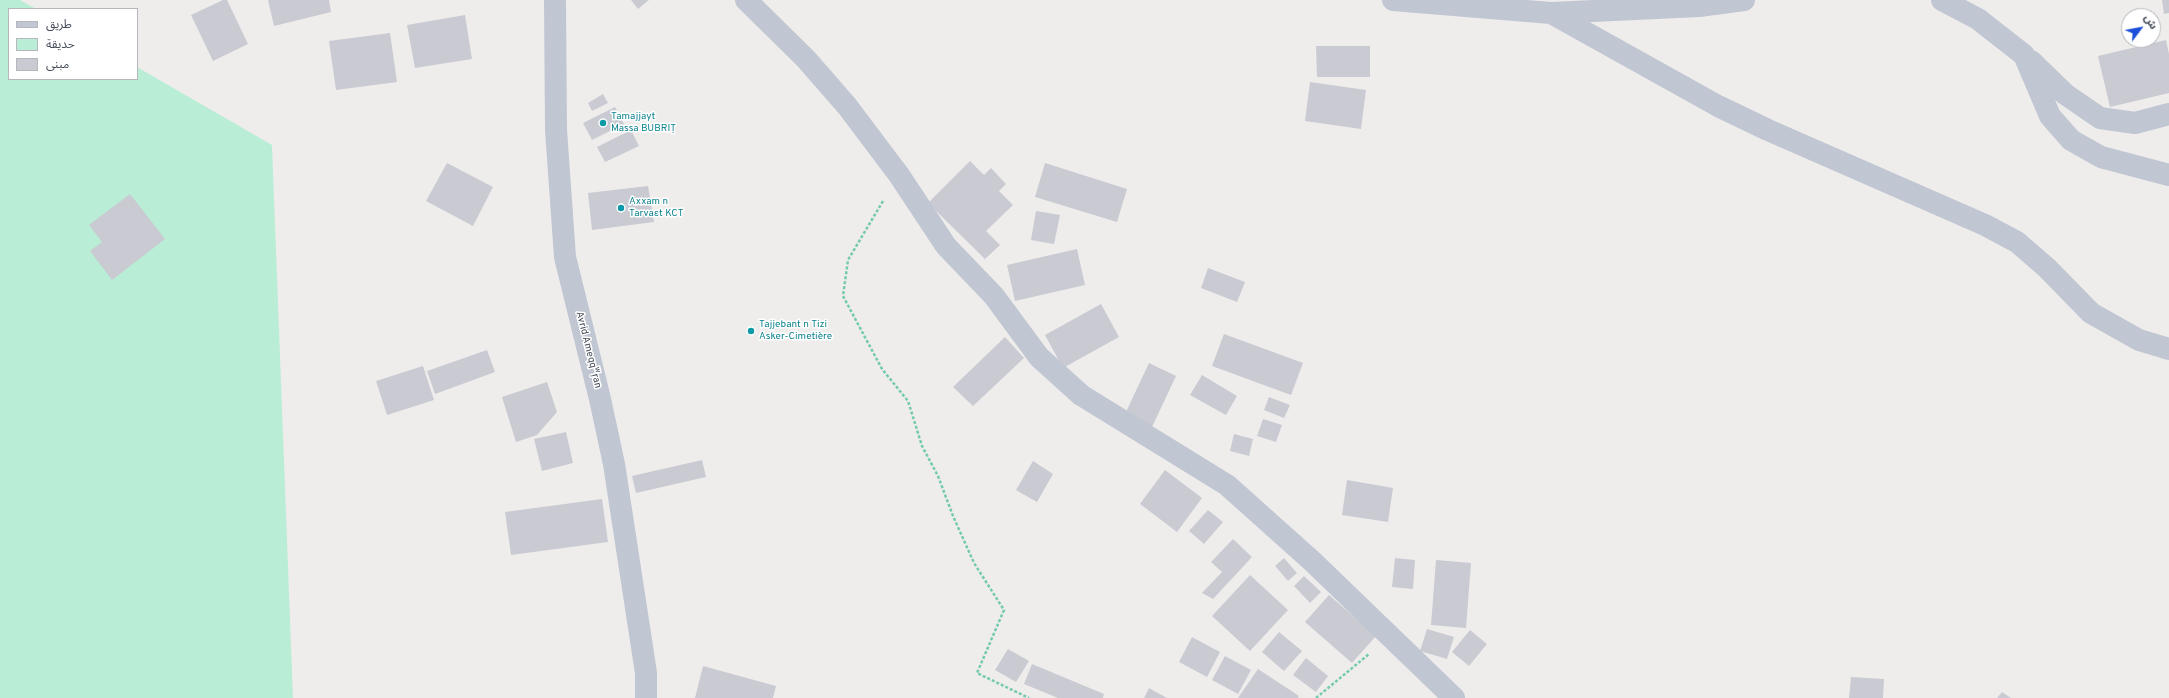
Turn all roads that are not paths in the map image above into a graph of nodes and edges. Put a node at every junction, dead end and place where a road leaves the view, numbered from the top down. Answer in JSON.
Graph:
{"nodes":[{"id":1,"x":555,"y":0,"type":"edge"},
{"id":2,"x":746,"y":0,"type":"edge"},
{"id":3,"x":1393,"y":0,"type":"edge"},
{"id":4,"x":1744,"y":0,"type":"edge"},
{"id":5,"x":1942,"y":0,"type":"edge"},
{"id":6,"x":1551,"y":13,"type":"junction"},
{"id":7,"x":2024,"y":55,"type":"junction"},
{"id":8,"x":2169,"y":114,"type":"edge"},
{"id":9,"x":2169,"y":174,"type":"edge"},
{"id":10,"x":2169,"y":349,"type":"edge"},
{"id":11,"x":646,"y":698,"type":"edge"},
{"id":12,"x":1454,"y":698,"type":"edge"}],
"edges":[{"from":1,"to":11,"type":"street","name":"Avrid Ameqqʷṛan"},
{"from":2,"to":12,"type":"street"},
{"from":3,"to":6,"type":"street"},
{"from":4,"to":6,"type":"street"},
{"from":5,"to":7,"type":"street"},
{"from":6,"to":10,"type":"street"},
{"from":7,"to":8,"type":"street"},
{"from":7,"to":9,"type":"street"}]}
